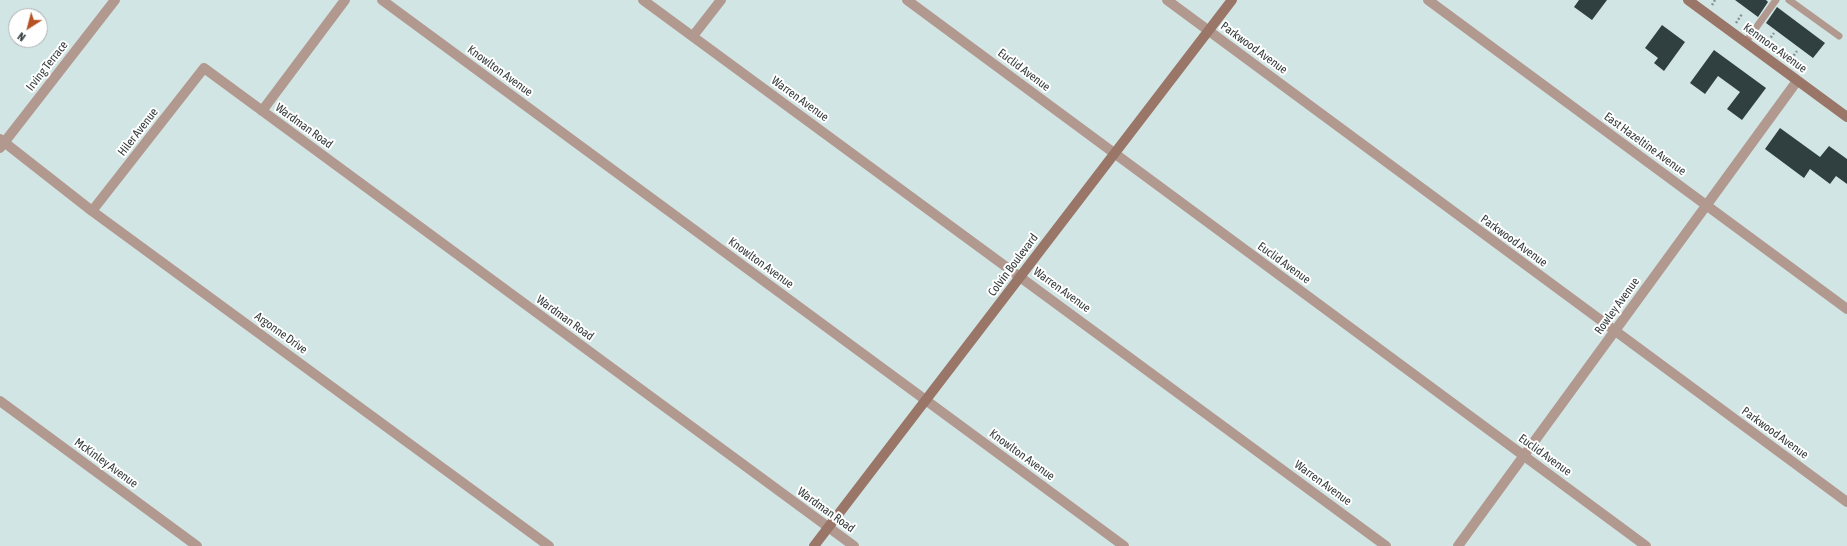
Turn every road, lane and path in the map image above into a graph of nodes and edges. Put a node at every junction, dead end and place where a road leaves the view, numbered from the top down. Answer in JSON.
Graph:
{"nodes":[{"id":1,"x":115,"y":0,"type":"edge"},
{"id":2,"x":344,"y":0,"type":"edge"},
{"id":3,"x":382,"y":0,"type":"edge"},
{"id":4,"x":644,"y":0,"type":"edge"},
{"id":5,"x":721,"y":0,"type":"edge"},
{"id":6,"x":907,"y":0,"type":"edge"},
{"id":7,"x":1167,"y":0,"type":"edge"},
{"id":8,"x":1232,"y":0,"type":"edge"},
{"id":9,"x":1428,"y":0,"type":"edge"},
{"id":10,"x":1715,"y":0,"type":"edge"},
{"id":11,"x":1776,"y":0,"type":"edge"},
{"id":12,"x":1789,"y":0,"type":"edge"},
{"id":13,"x":1692,"y":1,"type":"edge"},
{"id":14,"x":1712,"y":4,"type":"dead end"},
{"id":15,"x":1742,"y":14,"type":"dead end"},
{"id":16,"x":1736,"y":22,"type":"dead end"},
{"id":17,"x":1208,"y":31,"type":"junction"},
{"id":18,"x":1774,"y":33,"type":"dead end"},
{"id":19,"x":693,"y":36,"type":"junction"},
{"id":20,"x":1839,"y":36,"type":"dead end"},
{"id":21,"x":1746,"y":42,"type":"junction"},
{"id":22,"x":1766,"y":45,"type":"dead end"},
{"id":23,"x":1797,"y":51,"type":"dead end"},
{"id":24,"x":1789,"y":62,"type":"dead end"},
{"id":25,"x":204,"y":68,"type":"joint"},
{"id":26,"x":1798,"y":81,"type":"junction"},
{"id":27,"x":262,"y":111,"type":"junction"},
{"id":28,"x":1847,"y":117,"type":"edge"},
{"id":29,"x":1,"y":143,"type":"edge"},
{"id":30,"x":1114,"y":154,"type":"junction"},
{"id":31,"x":1707,"y":205,"type":"junction"},
{"id":32,"x":92,"y":211,"type":"junction"},
{"id":33,"x":1021,"y":276,"type":"junction"},
{"id":34,"x":1847,"y":309,"type":"edge"},
{"id":35,"x":1615,"y":331,"type":"junction"},
{"id":36,"x":926,"y":400,"type":"junction"},
{"id":37,"x":0,"y":402,"type":"edge"},
{"id":38,"x":1524,"y":456,"type":"junction"},
{"id":39,"x":1847,"y":502,"type":"edge"},
{"id":40,"x":828,"y":527,"type":"junction"},
{"id":41,"x":197,"y":546,"type":"edge"},
{"id":42,"x":549,"y":546,"type":"edge"},
{"id":43,"x":814,"y":546,"type":"edge"},
{"id":44,"x":854,"y":546,"type":"edge"},
{"id":45,"x":1124,"y":546,"type":"edge"},
{"id":46,"x":1386,"y":546,"type":"edge"},
{"id":47,"x":1458,"y":546,"type":"edge"},
{"id":48,"x":1646,"y":546,"type":"edge"}],
"edges":[{"from":1,"to":29,"type":"street","name":"Irving Terrace"},
{"from":2,"to":27,"type":"street"},
{"from":3,"to":36,"type":"street","name":"Knowlton Avenue"},
{"from":4,"to":19,"type":"street","name":"Warren Avenue"},
{"from":5,"to":19,"type":"street"},
{"from":6,"to":30,"type":"street","name":"Euclid Avenue"},
{"from":7,"to":17,"type":"street","name":"Parkwood Avenue"},
{"from":8,"to":17,"type":"street","name":"Colvin Boulevard"},
{"from":9,"to":31,"type":"street","name":"East Hazeltine Avenue"},
{"from":10,"to":14,"type":"path"},
{"from":11,"to":21,"type":"lane"},
{"from":12,"to":20,"type":"lane"},
{"from":13,"to":21,"type":"street","name":"Kenmore Avenue"},
{"from":15,"to":16,"type":"path"},
{"from":17,"to":30,"type":"street","name":"Colvin Boulevard"},
{"from":17,"to":35,"type":"street","name":"Parkwood Avenue"},
{"from":18,"to":22,"type":"path"},
{"from":19,"to":33,"type":"street","name":"Warren Avenue"},
{"from":21,"to":26,"type":"street","name":"Kenmore Avenue"},
{"from":23,"to":24,"type":"path"},
{"from":25,"to":27,"type":"street","name":"Wardman Road"},
{"from":25,"to":32,"type":"street","name":"Hiler Avenue"},
{"from":26,"to":28,"type":"street","name":"Kenmore Avenue"},
{"from":26,"to":31,"type":"street","name":"Rowley Avenue"},
{"from":27,"to":40,"type":"street","name":"Wardman Road"},
{"from":29,"to":32,"type":"street","name":"Argonne Drive"},
{"from":30,"to":33,"type":"street","name":"Colvin Boulevard"},
{"from":30,"to":38,"type":"street","name":"Euclid Avenue"},
{"from":31,"to":34,"type":"street","name":"East Hazeltine Avenue"},
{"from":31,"to":35,"type":"street","name":"Rowley Avenue"},
{"from":32,"to":42,"type":"street","name":"Argonne Drive"},
{"from":33,"to":36,"type":"street","name":"Colvin Boulevard"},
{"from":33,"to":46,"type":"street","name":"Warren Avenue"},
{"from":35,"to":38,"type":"street","name":"Rowley Avenue"},
{"from":35,"to":39,"type":"street","name":"Parkwood Avenue"},
{"from":36,"to":40,"type":"street","name":"Colvin Boulevard"},
{"from":36,"to":45,"type":"street","name":"Knowlton Avenue"},
{"from":37,"to":41,"type":"street","name":"McKinley Avenue"},
{"from":38,"to":47,"type":"street","name":"Rowley Avenue"},
{"from":38,"to":48,"type":"street","name":"Euclid Avenue"},
{"from":40,"to":43,"type":"street","name":"Colvin Boulevard"},
{"from":40,"to":44,"type":"street","name":"Wardman Road"}]}
